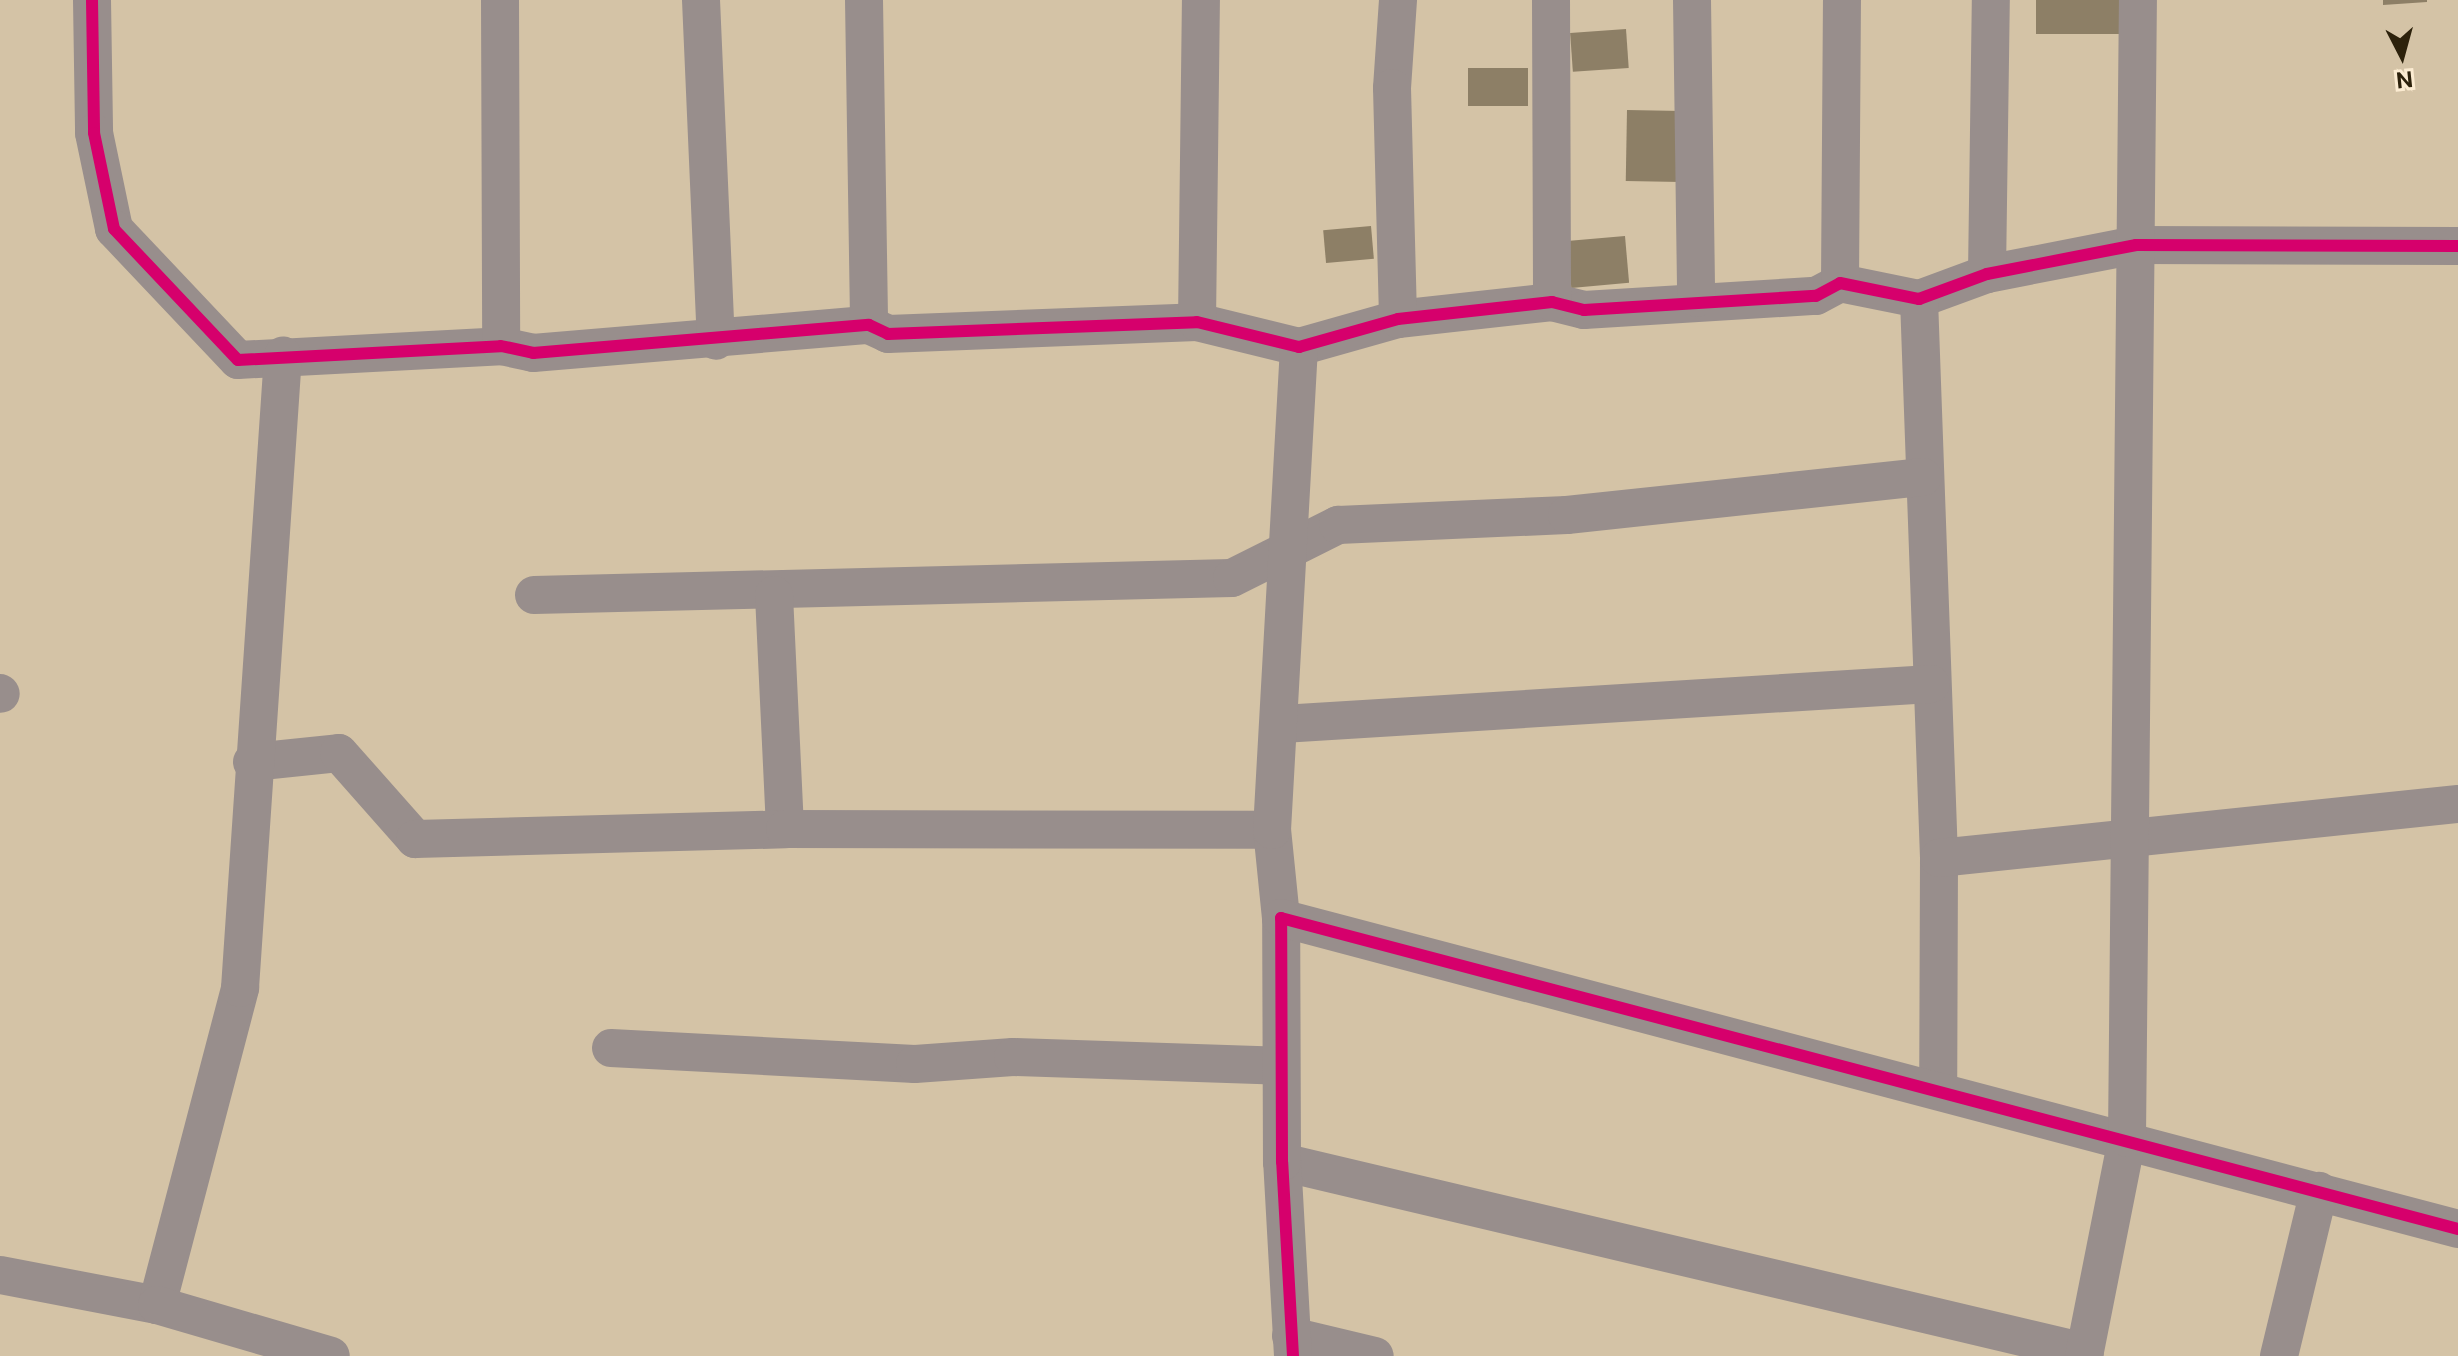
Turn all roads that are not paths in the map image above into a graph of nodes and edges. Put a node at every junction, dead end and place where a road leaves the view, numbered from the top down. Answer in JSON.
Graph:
{"nodes":[{"id":1,"x":92,"y":0,"type":"edge"},
{"id":2,"x":500,"y":0,"type":"edge"},
{"id":3,"x":701,"y":0,"type":"edge"},
{"id":4,"x":864,"y":0,"type":"edge"},
{"id":5,"x":1201,"y":0,"type":"edge"},
{"id":6,"x":1398,"y":0,"type":"edge"},
{"id":7,"x":1551,"y":0,"type":"edge"},
{"id":8,"x":1692,"y":0,"type":"edge"},
{"id":9,"x":1842,"y":0,"type":"edge"},
{"id":10,"x":1991,"y":0,"type":"edge"},
{"id":11,"x":2138,"y":0,"type":"edge"},
{"id":12,"x":2136,"y":245,"type":"junction"},
{"id":13,"x":2458,"y":246,"type":"edge"},
{"id":14,"x":1987,"y":274,"type":"junction"},
{"id":15,"x":1840,"y":283,"type":"junction"},
{"id":16,"x":1696,"y":298,"type":"junction"},
{"id":17,"x":1919,"y":299,"type":"junction"},
{"id":18,"x":1552,"y":302,"type":"junction"},
{"id":19,"x":1398,"y":319,"type":"junction"},
{"id":20,"x":1197,"y":322,"type":"junction"},
{"id":21,"x":869,"y":325,"type":"junction"},
{"id":22,"x":716,"y":341,"type":"junction"},
{"id":23,"x":501,"y":346,"type":"junction"},
{"id":24,"x":1299,"y":347,"type":"junction"},
{"id":25,"x":283,"y":355,"type":"junction"},
{"id":26,"x":1923,"y":477,"type":"junction"},
{"id":27,"x":1285,"y":552,"type":"junction"},
{"id":28,"x":534,"y":595,"type":"dead end"},
{"id":29,"x":774,"y":595,"type":"junction"},
{"id":30,"x":1931,"y":684,"type":"junction"},
{"id":31,"x":1282,"y":724,"type":"junction"},
{"id":32,"x":252,"y":762,"type":"junction"},
{"id":33,"x":2458,"y":804,"type":"edge"},
{"id":34,"x":785,"y":829,"type":"junction"},
{"id":35,"x":1272,"y":830,"type":"junction"},
{"id":36,"x":2130,"y":842,"type":"junction"},
{"id":37,"x":1939,"y":858,"type":"junction"},
{"id":38,"x":1281,"y":918,"type":"junction"},
{"id":39,"x":611,"y":1048,"type":"dead end"},
{"id":40,"x":1281,"y":1066,"type":"junction"},
{"id":41,"x":1938,"y":1089,"type":"junction"},
{"id":42,"x":2127,"y":1138,"type":"junction"},
{"id":43,"x":1282,"y":1162,"type":"junction"},
{"id":44,"x":2319,"y":1191,"type":"junction"},
{"id":45,"x":2458,"y":1229,"type":"edge"},
{"id":46,"x":0,"y":1275,"type":"edge"},
{"id":47,"x":157,"y":1305,"type":"junction"},
{"id":48,"x":1292,"y":1346,"type":"edge"},
{"id":49,"x":2085,"y":1354,"type":"edge"},
{"id":50,"x":331,"y":1356,"type":"edge"},
{"id":51,"x":1375,"y":1356,"type":"edge"},
{"id":52,"x":2279,"y":1356,"type":"edge"}],
"edges":[{"from":1,"to":25,"type":"street"},
{"from":2,"to":23,"type":"street"},
{"from":3,"to":22,"type":"street"},
{"from":4,"to":21,"type":"street"},
{"from":5,"to":20,"type":"street"},
{"from":6,"to":19,"type":"street"},
{"from":7,"to":18,"type":"street"},
{"from":8,"to":16,"type":"street"},
{"from":9,"to":15,"type":"street"},
{"from":10,"to":14,"type":"street"},
{"from":11,"to":12,"type":"street"},
{"from":12,"to":13,"type":"street"},
{"from":12,"to":14,"type":"street"},
{"from":12,"to":36,"type":"street"},
{"from":14,"to":17,"type":"street"},
{"from":15,"to":16,"type":"street"},
{"from":15,"to":17,"type":"street"},
{"from":16,"to":18,"type":"street"},
{"from":17,"to":26,"type":"street"},
{"from":18,"to":19,"type":"street"},
{"from":19,"to":24,"type":"street"},
{"from":20,"to":21,"type":"street"},
{"from":20,"to":24,"type":"street"},
{"from":21,"to":22,"type":"street"},
{"from":22,"to":23,"type":"street"},
{"from":23,"to":25,"type":"street"},
{"from":24,"to":27,"type":"street"},
{"from":25,"to":32,"type":"street"},
{"from":26,"to":27,"type":"street"},
{"from":26,"to":30,"type":"street"},
{"from":27,"to":29,"type":"street"},
{"from":27,"to":31,"type":"street"},
{"from":28,"to":29,"type":"street"},
{"from":29,"to":34,"type":"street"},
{"from":30,"to":31,"type":"street"},
{"from":30,"to":37,"type":"street"},
{"from":31,"to":35,"type":"street"},
{"from":32,"to":34,"type":"street"},
{"from":32,"to":47,"type":"street"},
{"from":33,"to":36,"type":"street"},
{"from":34,"to":35,"type":"street"},
{"from":35,"to":38,"type":"street"},
{"from":36,"to":37,"type":"street"},
{"from":36,"to":42,"type":"street"},
{"from":37,"to":41,"type":"street"},
{"from":38,"to":40,"type":"street"},
{"from":38,"to":41,"type":"street"},
{"from":39,"to":40,"type":"street"},
{"from":40,"to":43,"type":"street"},
{"from":41,"to":42,"type":"street"},
{"from":42,"to":44,"type":"street"},
{"from":42,"to":49,"type":"street"},
{"from":43,"to":48,"type":"street"},
{"from":43,"to":49,"type":"street"},
{"from":44,"to":45,"type":"street"},
{"from":44,"to":52,"type":"street"},
{"from":46,"to":47,"type":"street"},
{"from":47,"to":50,"type":"street"},
{"from":48,"to":51,"type":"street"}]}
